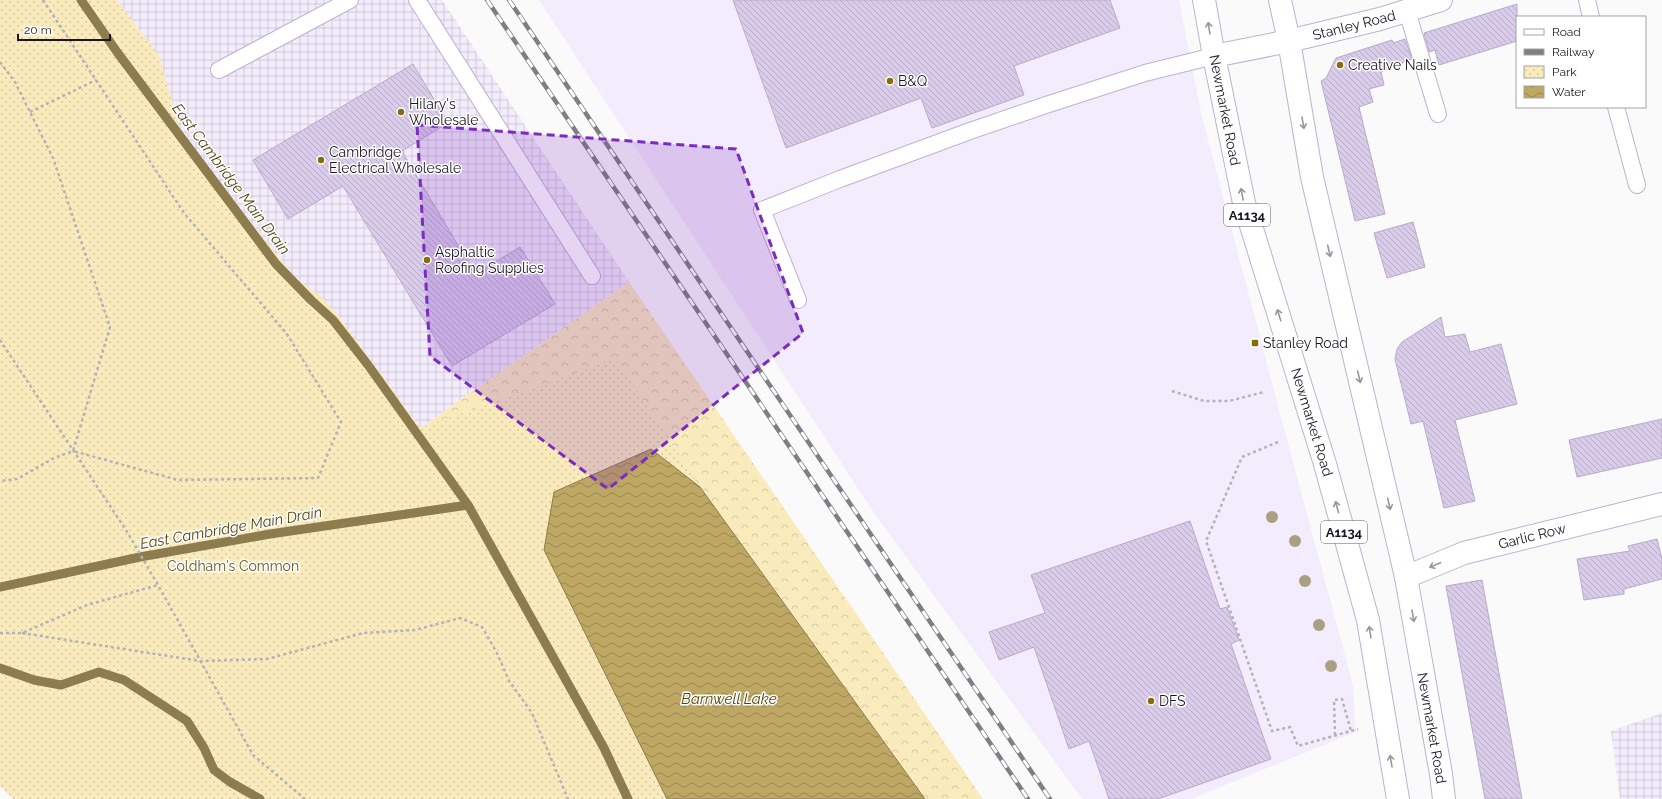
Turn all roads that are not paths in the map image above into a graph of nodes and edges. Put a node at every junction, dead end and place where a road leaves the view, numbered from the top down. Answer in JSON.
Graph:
{"nodes":[{"id":1,"x":350,"y":0,"type":"edge"},
{"id":2,"x":417,"y":0,"type":"edge"},
{"id":3,"x":1204,"y":0,"type":"edge"},
{"id":4,"x":1280,"y":0,"type":"edge"},
{"id":5,"x":1441,"y":0,"type":"edge"},
{"id":6,"x":1586,"y":0,"type":"edge"},
{"id":7,"x":1407,"y":11,"type":"junction"},
{"id":8,"x":1591,"y":16,"type":"edge"},
{"id":9,"x":1289,"y":41,"type":"junction"},
{"id":10,"x":1214,"y":56,"type":"junction"},
{"id":11,"x":219,"y":70,"type":"dead end"},
{"id":12,"x":1616,"y":108,"type":"edge"},
{"id":13,"x":1438,"y":114,"type":"dead end"},
{"id":14,"x":1637,"y":185,"type":"dead end"},
{"id":15,"x":592,"y":276,"type":"dead end"},
{"id":16,"x":798,"y":300,"type":"dead end"},
{"id":17,"x":1662,"y":504,"type":"edge"},
{"id":18,"x":1406,"y":577,"type":"junction"},
{"id":19,"x":1398,"y":799,"type":"edge"},
{"id":20,"x":1444,"y":799,"type":"edge"}],
"edges":[{"from":1,"to":11,"type":"lane"},
{"from":2,"to":15,"type":"lane"},
{"from":10,"to":3,"type":"main road","name":"Newmarket Road","number":"A1134","one_way":true},
{"from":4,"to":9,"type":"main road","name":"Newmarket Road"},
{"from":5,"to":7,"type":"main road","name":"Stanley Road"},
{"from":6,"to":8,"type":"lane"},
{"from":7,"to":9,"type":"main road","name":"Stanley Road"},
{"from":7,"to":13,"type":"lane"},
{"from":9,"to":10,"type":"main road","name":"Stanley Road"},
{"from":9,"to":18,"type":"main road","name":"Newmarket Road","one_way":true},
{"from":10,"to":16,"type":"lane"},
{"from":19,"to":10,"type":"main road","name":"Newmarket Road","number":"A1134","one_way":true},
{"from":12,"to":14,"type":"lane"},
{"from":17,"to":18,"type":"main road","name":"Garlic Row","one_way":true},
{"from":18,"to":20,"type":"main road","name":"Newmarket Road","one_way":true}]}
